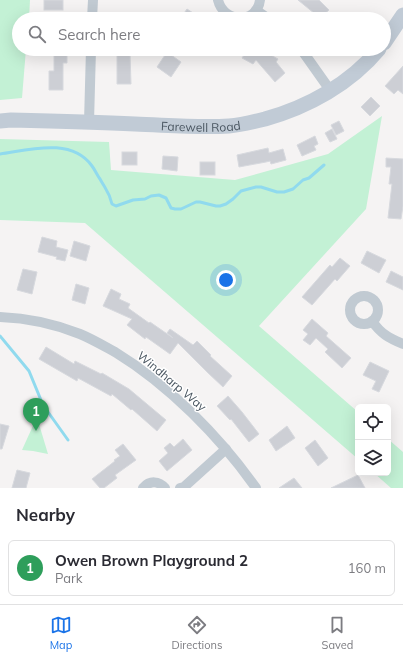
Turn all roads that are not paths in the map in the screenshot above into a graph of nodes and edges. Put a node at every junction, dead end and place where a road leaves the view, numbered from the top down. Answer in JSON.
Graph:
{"nodes":[{"id":1,"x":93,"y":0,"type":"edge"},
{"id":2,"x":218,"y":0,"type":"edge"},
{"id":3,"x":260,"y":0,"type":"edge"},
{"id":4,"x":256,"y":10,"type":"junction"},
{"id":5,"x":92,"y":12,"type":"edge"},
{"id":6,"x":224,"y":12,"type":"edge"},
{"id":7,"x":253,"y":12,"type":"edge"},
{"id":8,"x":259,"y":12,"type":"edge"},
{"id":9,"x":403,"y":15,"type":"edge"},
{"id":10,"x":391,"y":33,"type":"edge"},
{"id":11,"x":91,"y":56,"type":"edge"},
{"id":12,"x":306,"y":56,"type":"edge"},
{"id":13,"x":373,"y":56,"type":"edge"},
{"id":14,"x":330,"y":90,"type":"junction"},
{"id":15,"x":0,"y":121,"type":"edge"},
{"id":16,"x":89,"y":122,"type":"junction"},
{"id":17,"x":0,"y":317,"type":"edge"},
{"id":18,"x":372,"y":321,"type":"dead end"},
{"id":19,"x":403,"y":344,"type":"edge"},
{"id":20,"x":226,"y":449,"type":"junction"},
{"id":21,"x":143,"y":488,"type":"edge"},
{"id":22,"x":166,"y":488,"type":"edge"},
{"id":23,"x":180,"y":488,"type":"edge"},
{"id":24,"x":256,"y":488,"type":"edge"}],
"edges":[{"from":1,"to":5,"type":"street"},
{"from":2,"to":6,"type":"street"},
{"from":3,"to":4,"type":"street"},
{"from":4,"to":7,"type":"street"},
{"from":4,"to":8,"type":"street"},
{"from":9,"to":10,"type":"street"},
{"from":11,"to":16,"type":"street"},
{"from":12,"to":14,"type":"street"},
{"from":13,"to":14,"type":"street","name":"Farewell Road"},
{"from":14,"to":16,"type":"street","name":"Farewell Road"},
{"from":15,"to":16,"type":"street","name":"Farewell Road"},
{"from":17,"to":20,"type":"street","name":"Windharp Way"},
{"from":18,"to":19,"type":"street"},
{"from":20,"to":23,"type":"street"},
{"from":20,"to":24,"type":"street","name":"Windharp Way"},
{"from":21,"to":22,"type":"street"}]}
